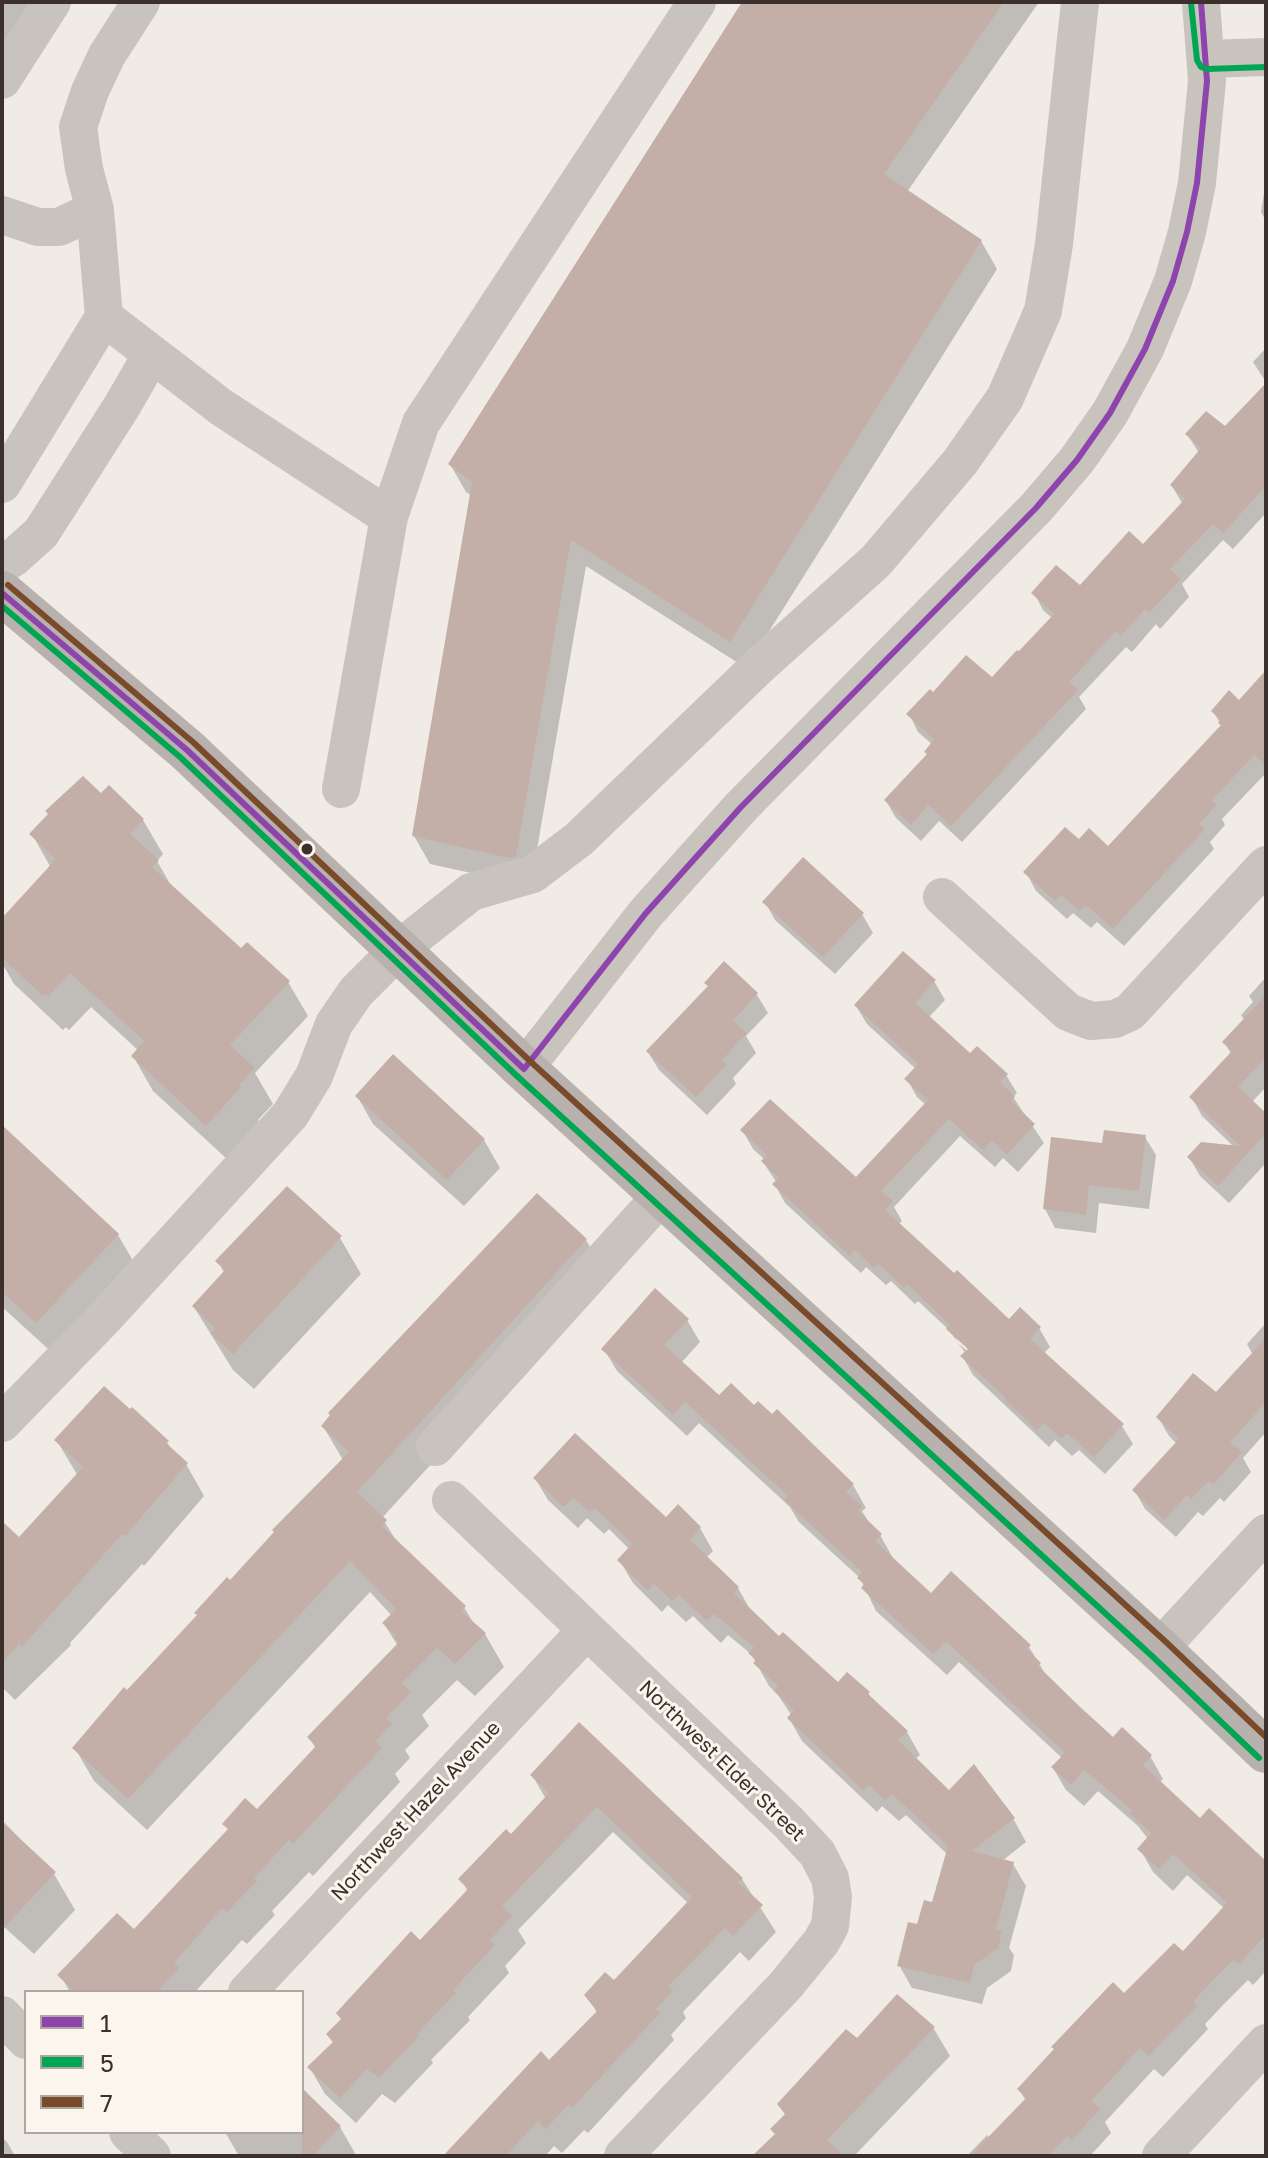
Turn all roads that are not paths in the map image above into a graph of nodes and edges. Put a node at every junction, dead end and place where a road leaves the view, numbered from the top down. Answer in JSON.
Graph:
{"nodes":[{"id":1,"x":52,"y":2,"type":"edge"},
{"id":2,"x":141,"y":2,"type":"edge"},
{"id":3,"x":697,"y":2,"type":"edge"},
{"id":4,"x":1080,"y":2,"type":"edge"},
{"id":5,"x":1201,"y":2,"type":"edge"},
{"id":6,"x":8,"y":55,"type":"edge"},
{"id":7,"x":1266,"y":57,"type":"edge"},
{"id":8,"x":1207,"y":59,"type":"junction"},
{"id":9,"x":95,"y":210,"type":"junction"},
{"id":10,"x":2,"y":215,"type":"edge"},
{"id":11,"x":104,"y":317,"type":"junction"},
{"id":12,"x":152,"y":354,"type":"junction"},
{"id":13,"x":2,"y":484,"type":"edge"},
{"id":14,"x":389,"y":517,"type":"junction"},
{"id":15,"x":2,"y":565,"type":"edge"},
{"id":16,"x":2,"y":593,"type":"edge"},
{"id":17,"x":341,"y":789,"type":"dead end"},
{"id":18,"x":1266,"y":865,"type":"edge"},
{"id":19,"x":942,"y":897,"type":"dead end"},
{"id":20,"x":399,"y":949,"type":"junction"},
{"id":21,"x":524,"y":1069,"type":"junction"},
{"id":22,"x":662,"y":1195,"type":"junction"},
{"id":23,"x":2,"y":1423,"type":"edge"},
{"id":24,"x":435,"y":1447,"type":"dead end"},
{"id":25,"x":451,"y":1500,"type":"dead end"},
{"id":26,"x":1266,"y":1533,"type":"edge"},
{"id":27,"x":586,"y":1631,"type":"junction"},
{"id":28,"x":1159,"y":1649,"type":"junction"},
{"id":29,"x":1266,"y":1751,"type":"edge"},
{"id":30,"x":249,"y":1990,"type":"edge"},
{"id":31,"x":2,"y":2015,"type":"edge"},
{"id":32,"x":24,"y":2038,"type":"edge"},
{"id":33,"x":1266,"y":2043,"type":"edge"},
{"id":34,"x":130,"y":2134,"type":"edge"},
{"id":35,"x":152,"y":2156,"type":"edge"},
{"id":36,"x":623,"y":2156,"type":"edge"},
{"id":37,"x":1161,"y":2156,"type":"edge"}],
"edges":[{"from":1,"to":6,"type":"street"},
{"from":2,"to":9,"type":"street"},
{"from":3,"to":14,"type":"street"},
{"from":4,"to":20,"type":"street"},
{"from":5,"to":8,"type":"street"},
{"from":7,"to":8,"type":"street"},
{"from":8,"to":21,"type":"street"},
{"from":9,"to":10,"type":"street"},
{"from":9,"to":11,"type":"street"},
{"from":11,"to":12,"type":"street"},
{"from":11,"to":13,"type":"street"},
{"from":12,"to":14,"type":"street"},
{"from":12,"to":15,"type":"street"},
{"from":14,"to":17,"type":"street"},
{"from":16,"to":20,"type":"main road"},
{"from":18,"to":19,"type":"street"},
{"from":20,"to":21,"type":"main road"},
{"from":20,"to":23,"type":"street"},
{"from":21,"to":22,"type":"main road"},
{"from":22,"to":24,"type":"street"},
{"from":22,"to":28,"type":"main road"},
{"from":25,"to":27,"type":"street","name":"Northwest Elder Street"},
{"from":26,"to":28,"type":"street"},
{"from":27,"to":30,"type":"street","name":"Northwest Hazel Avenue"},
{"from":27,"to":36,"type":"street","name":"Northwest Elder Street"},
{"from":28,"to":29,"type":"main road"},
{"from":31,"to":32,"type":"street"},
{"from":33,"to":37,"type":"street"},
{"from":34,"to":35,"type":"street"}]}
